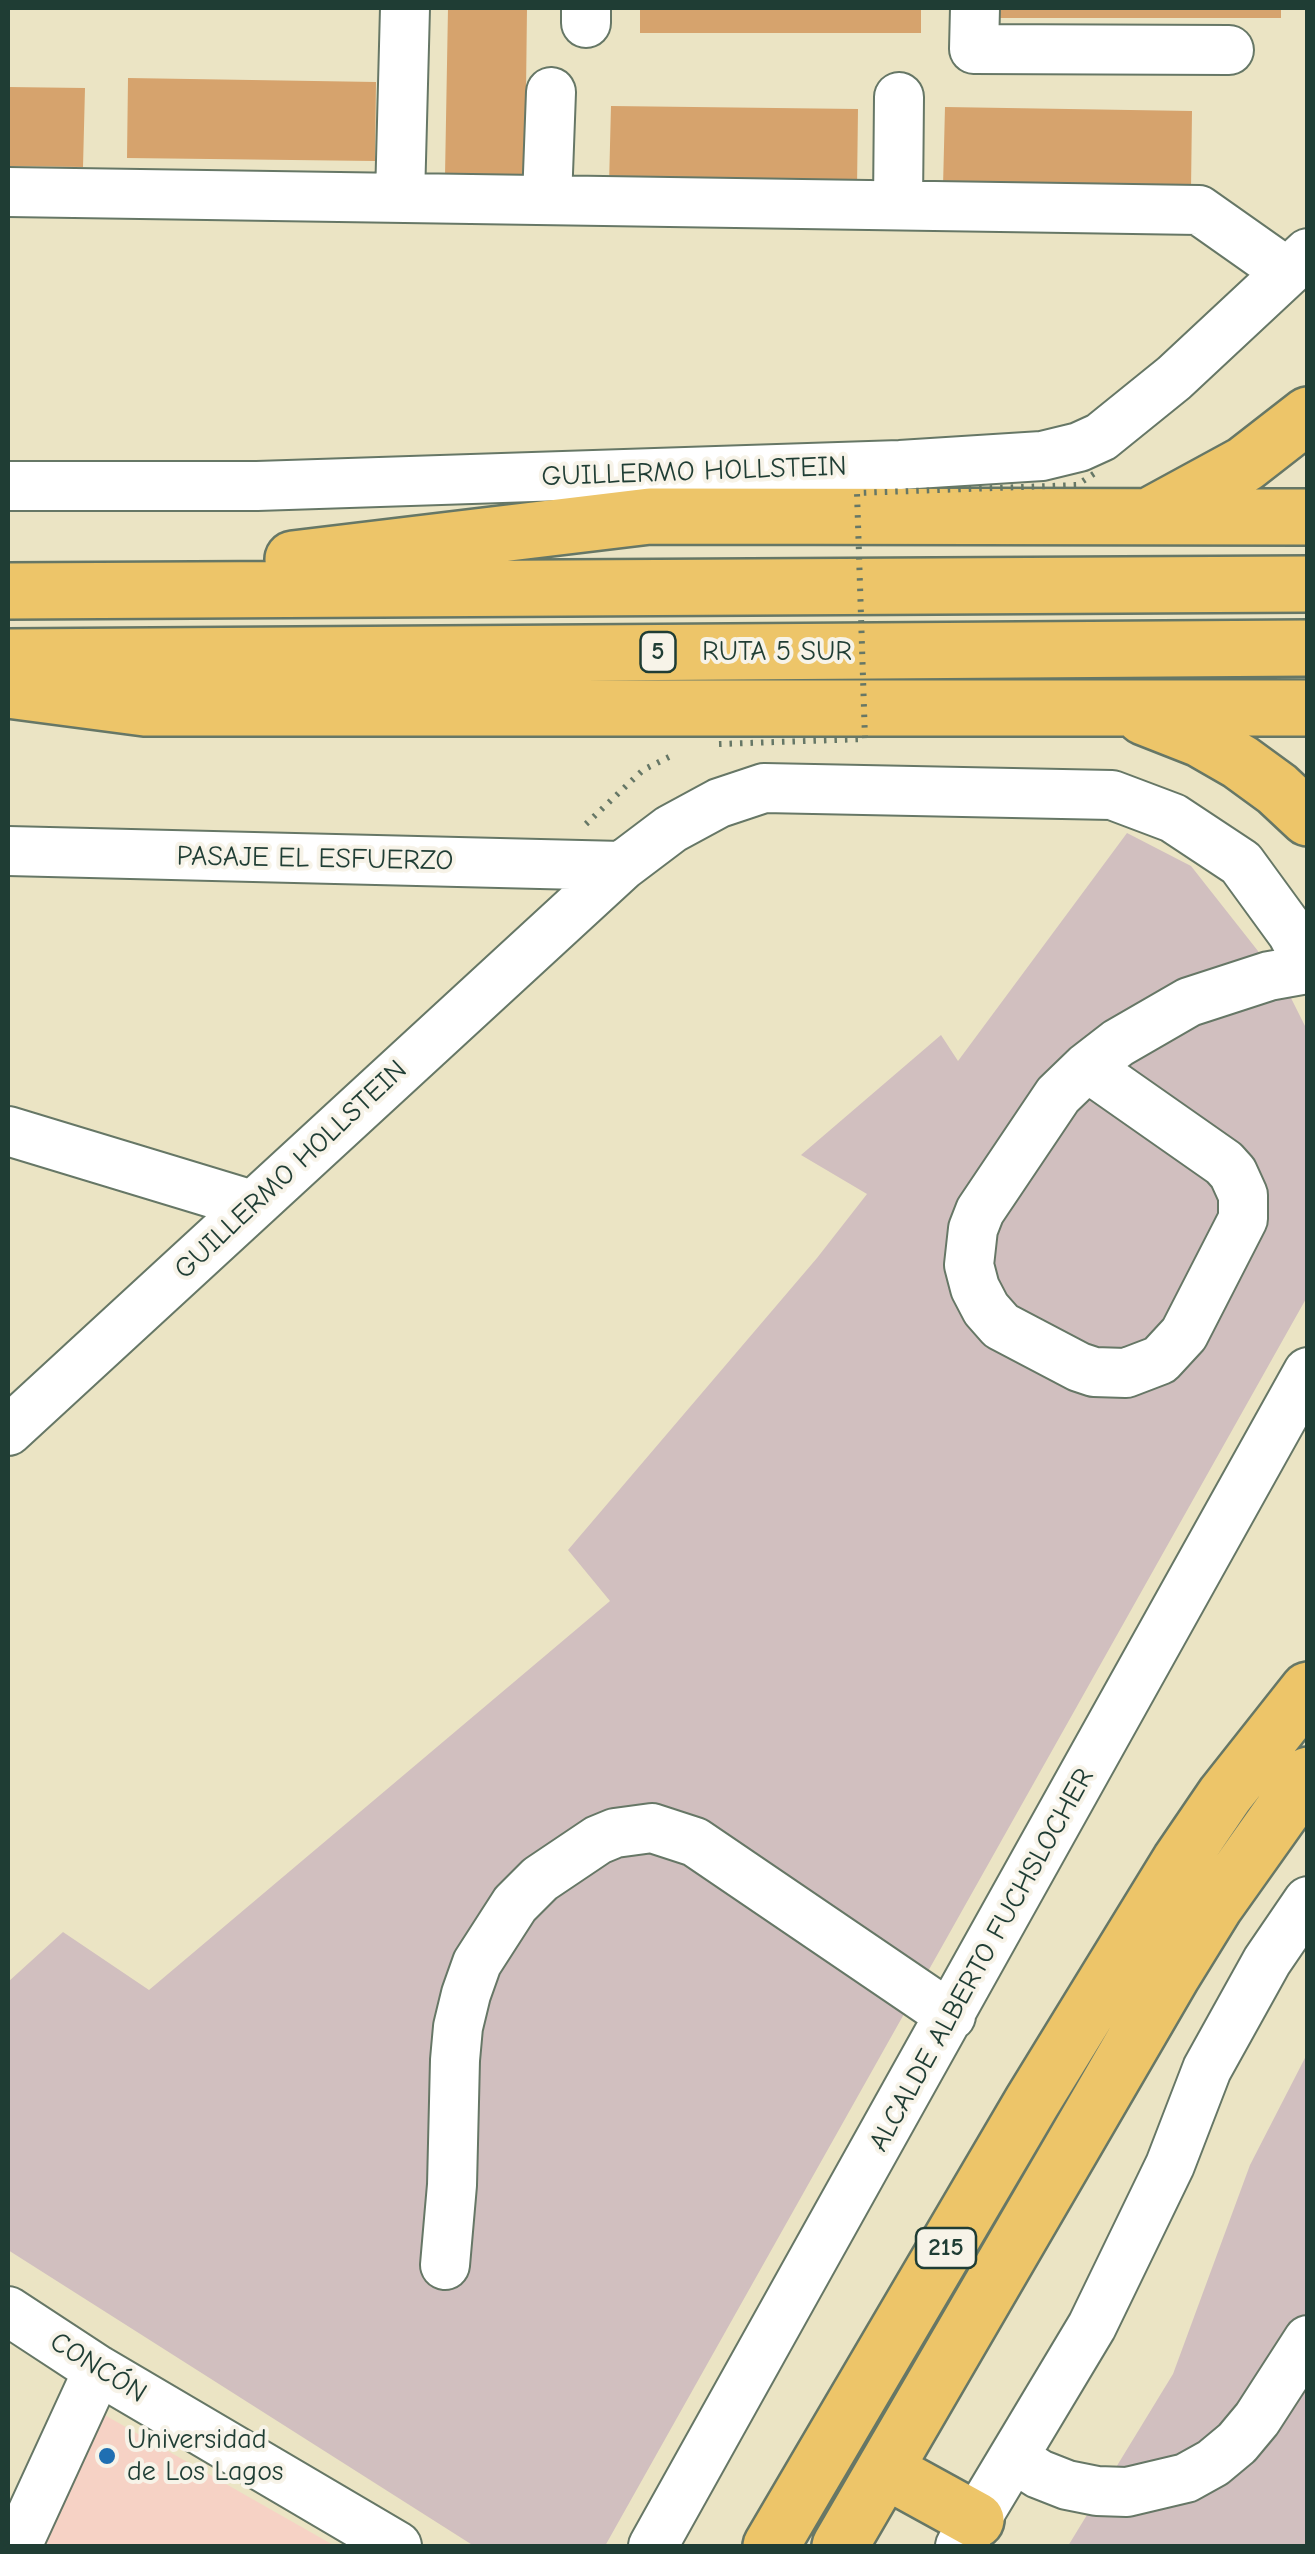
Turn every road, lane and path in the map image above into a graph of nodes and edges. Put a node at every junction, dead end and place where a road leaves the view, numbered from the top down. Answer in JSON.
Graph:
{"nodes":[{"id":1,"x":404,"y":8,"type":"edge"},
{"id":2,"x":974,"y":8,"type":"edge"},
{"id":3,"x":1228,"y":50,"type":"dead end"},
{"id":4,"x":552,"y":92,"type":"dead end"},
{"id":5,"x":899,"y":96,"type":"dead end"},
{"id":6,"x":8,"y":192,"type":"edge"},
{"id":7,"x":400,"y":198,"type":"junction"},
{"id":8,"x":547,"y":200,"type":"junction"},
{"id":9,"x":898,"y":204,"type":"junction"},
{"id":10,"x":1297,"y":263,"type":"edge"},
{"id":11,"x":1308,"y":415,"type":"edge"},
{"id":12,"x":1098,"y":471,"type":"dead end"},
{"id":13,"x":8,"y":486,"type":"edge"},
{"id":14,"x":1148,"y":517,"type":"junction"},
{"id":15,"x":1308,"y":517,"type":"edge"},
{"id":16,"x":1308,"y":584,"type":"edge"},
{"id":17,"x":22,"y":590,"type":"edge"},
{"id":18,"x":1308,"y":648,"type":"edge"},
{"id":19,"x":8,"y":657,"type":"edge"},
{"id":20,"x":8,"y":690,"type":"edge"},
{"id":21,"x":1113,"y":706,"type":"junction"},
{"id":22,"x":1308,"y":708,"type":"edge"},
{"id":23,"x":704,"y":748,"type":"dead end"},
{"id":24,"x":676,"y":754,"type":"dead end"},
{"id":25,"x":1308,"y":818,"type":"edge"},
{"id":26,"x":8,"y":851,"type":"edge"},
{"id":27,"x":565,"y":865,"type":"junction"},
{"id":28,"x":622,"y":866,"type":"junction"},
{"id":29,"x":1308,"y":966,"type":"edge"},
{"id":30,"x":1087,"y":1067,"type":"junction"},
{"id":31,"x":8,"y":1131,"type":"edge"},
{"id":32,"x":252,"y":1205,"type":"junction"},
{"id":33,"x":1308,"y":1372,"type":"edge"},
{"id":34,"x":8,"y":1430,"type":"edge"},
{"id":35,"x":1308,"y":1690,"type":"edge"},
{"id":36,"x":1308,"y":1775,"type":"edge"},
{"id":37,"x":1308,"y":1901,"type":"edge"},
{"id":38,"x":950,"y":2016,"type":"junction"},
{"id":39,"x":445,"y":2265,"type":"dead end"},
{"id":40,"x":8,"y":2310,"type":"edge"},
{"id":41,"x":1308,"y":2340,"type":"edge"},
{"id":42,"x":98,"y":2370,"type":"junction"},
{"id":43,"x":1014,"y":2458,"type":"junction"},
{"id":44,"x":885,"y":2470,"type":"junction"},
{"id":45,"x":968,"y":2533,"type":"edge"},
{"id":46,"x":16,"y":2546,"type":"edge"},
{"id":47,"x":397,"y":2546,"type":"edge"},
{"id":48,"x":653,"y":2546,"type":"edge"},
{"id":49,"x":771,"y":2546,"type":"edge"},
{"id":50,"x":840,"y":2546,"type":"edge"}],
"edges":[{"from":1,"to":7,"type":"street"},
{"from":2,"to":3,"type":"street"},
{"from":4,"to":8,"type":"street"},
{"from":5,"to":9,"type":"street"},
{"from":6,"to":7,"type":"street"},
{"from":7,"to":8,"type":"street"},
{"from":8,"to":9,"type":"street"},
{"from":9,"to":10,"type":"street"},
{"from":10,"to":13,"type":"street","name":"GUILLERMO HOLLSTEIN"},
{"from":11,"to":14,"type":"highway"},
{"from":12,"to":23,"type":"path","bridge":true},
{"from":14,"to":15,"type":"highway"},
{"from":14,"to":17,"type":"highway"},
{"from":16,"to":17,"type":"highway"},
{"from":18,"to":19,"type":"highway","name":"RUTA 5 SUR","number":"5"},
{"from":20,"to":21,"type":"highway"},
{"from":21,"to":22,"type":"highway"},
{"from":21,"to":25,"type":"highway"},
{"from":24,"to":27,"type":"path"},
{"from":26,"to":27,"type":"street","name":"PASAJE EL ESFUERZO"},
{"from":27,"to":28,"type":"street","name":"PASAJE EL ESFUERZO"},
{"from":28,"to":29,"type":"street","name":"GUILLERMO HOLLSTEIN"},
{"from":28,"to":32,"type":"street","name":"GUILLERMO HOLLSTEIN"},
{"from":29,"to":30,"type":"street"},
{"from":30,"to":30,"type":"street"},
{"from":31,"to":32,"type":"street"},
{"from":32,"to":34,"type":"street","name":"GUILLERMO HOLLSTEIN"},
{"from":33,"to":38,"type":"street","name":"ALCALDE ALBERTO FUCHSLOCHER"},
{"from":35,"to":49,"type":"highway","number":"215"},
{"from":36,"to":44,"type":"highway","number":"215"},
{"from":37,"to":43,"type":"street"},
{"from":38,"to":39,"type":"street"},
{"from":38,"to":48,"type":"street","name":"ALCALDE ALBERTO FUCHSLOCHER"},
{"from":40,"to":42,"type":"street","name":"CONCÓN"},
{"from":41,"to":43,"type":"street"},
{"from":42,"to":46,"type":"street"},
{"from":42,"to":47,"type":"street","name":"CONCÓN"},
{"from":43,"to":45,"type":"street"},
{"from":44,"to":45,"type":"highway"},
{"from":44,"to":50,"type":"highway","number":"215"}]}
